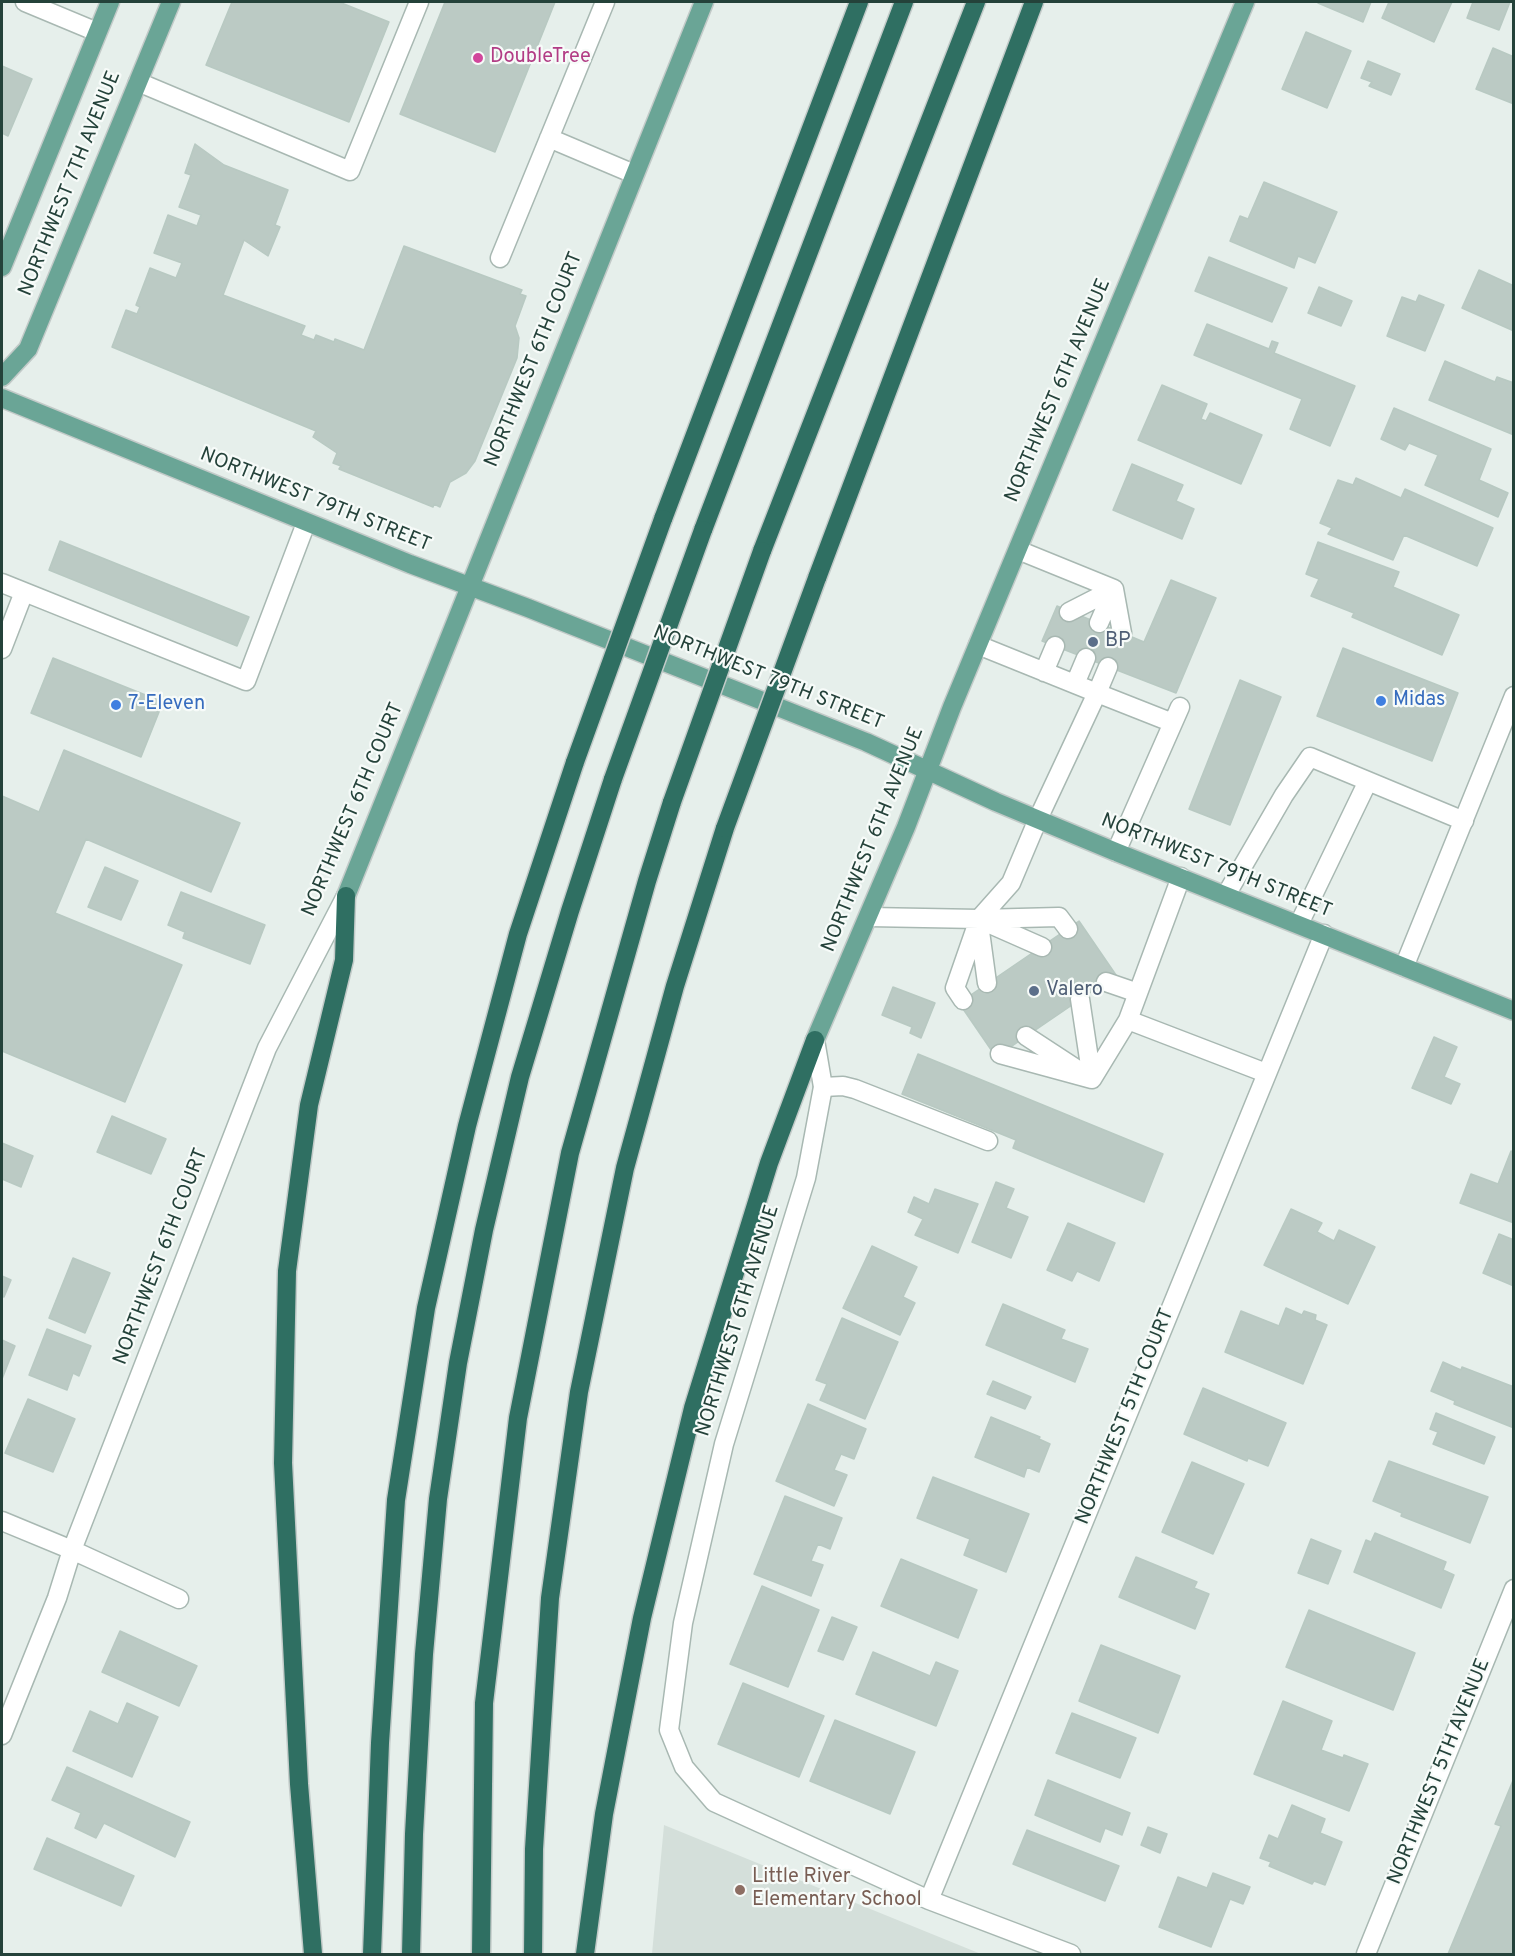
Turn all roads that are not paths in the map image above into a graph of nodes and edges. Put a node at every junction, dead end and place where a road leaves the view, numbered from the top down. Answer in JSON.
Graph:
{"nodes":[{"id":1,"x":25,"y":2,"type":"edge"},
{"id":2,"x":110,"y":2,"type":"edge"},
{"id":3,"x":171,"y":2,"type":"edge"},
{"id":4,"x":419,"y":2,"type":"edge"},
{"id":5,"x":605,"y":2,"type":"edge"},
{"id":6,"x":704,"y":2,"type":"edge"},
{"id":7,"x":859,"y":2,"type":"edge"},
{"id":8,"x":904,"y":2,"type":"edge"},
{"id":9,"x":976,"y":2,"type":"edge"},
{"id":10,"x":1034,"y":2,"type":"edge"},
{"id":11,"x":1245,"y":2,"type":"edge"},
{"id":12,"x":98,"y":32,"type":"junction"},
{"id":13,"x":138,"y":82,"type":"junction"},
{"id":14,"x":549,"y":138,"type":"junction"},
{"id":15,"x":634,"y":174,"type":"junction"},
{"id":16,"x":500,"y":258,"type":"dead end"},
{"id":17,"x":2,"y":267,"type":"edge"},
{"id":18,"x":2,"y":376,"type":"edge"},
{"id":19,"x":2,"y":398,"type":"edge"},
{"id":20,"x":306,"y":522,"type":"junction"},
{"id":21,"x":1018,"y":549,"type":"junction"},
{"id":22,"x":2,"y":583,"type":"edge"},
{"id":23,"x":470,"y":586,"type":"junction"},
{"id":24,"x":1114,"y":588,"type":"junction"},
{"id":25,"x":24,"y":592,"type":"junction"},
{"id":26,"x":1069,"y":612,"type":"dead end"},
{"id":27,"x":1099,"y":623,"type":"dead end"},
{"id":28,"x":1122,"y":633,"type":"dead end"},
{"id":29,"x":978,"y":645,"type":"junction"},
{"id":30,"x":1055,"y":646,"type":"dead end"},
{"id":31,"x":2,"y":649,"type":"edge"},
{"id":32,"x":1086,"y":658,"type":"dead end"},
{"id":33,"x":1108,"y":667,"type":"dead end"},
{"id":34,"x":1044,"y":672,"type":"junction"},
{"id":35,"x":1075,"y":684,"type":"junction"},
{"id":36,"x":1097,"y":693,"type":"junction"},
{"id":37,"x":1514,"y":696,"type":"edge"},
{"id":38,"x":929,"y":769,"type":"junction"},
{"id":39,"x":1368,"y":781,"type":"junction"},
{"id":40,"x":1038,"y":819,"type":"junction"},
{"id":41,"x":1464,"y":821,"type":"junction"},
{"id":42,"x":1116,"y":852,"type":"junction"},
{"id":43,"x":1181,"y":877,"type":"junction"},
{"id":44,"x":1227,"y":895,"type":"junction"},
{"id":45,"x":346,"y":896,"type":"junction"},
{"id":46,"x":868,"y":917,"type":"junction"},
{"id":47,"x":979,"y":919,"type":"junction"},
{"id":48,"x":1299,"y":924,"type":"junction"},
{"id":49,"x":1068,"y":929,"type":"dead end"},
{"id":50,"x":1324,"y":934,"type":"junction"},
{"id":51,"x":1042,"y":946,"type":"dead end"},
{"id":52,"x":1404,"y":967,"type":"junction"},
{"id":53,"x":1106,"y":982,"type":"dead end"},
{"id":54,"x":987,"y":983,"type":"dead end"},
{"id":55,"x":1138,"y":993,"type":"junction"},
{"id":56,"x":1080,"y":999,"type":"dead end"},
{"id":57,"x":963,"y":1000,"type":"dead end"},
{"id":58,"x":1514,"y":1011,"type":"edge"},
{"id":59,"x":1128,"y":1020,"type":"junction"},
{"id":60,"x":1026,"y":1036,"type":"dead end"},
{"id":61,"x":815,"y":1040,"type":"junction"},
{"id":62,"x":1000,"y":1054,"type":"dead end"},
{"id":63,"x":1266,"y":1073,"type":"junction"},
{"id":64,"x":1092,"y":1079,"type":"junction"},
{"id":65,"x":823,"y":1087,"type":"junction"},
{"id":66,"x":988,"y":1141,"type":"dead end"},
{"id":67,"x":2,"y":1521,"type":"edge"},
{"id":68,"x":72,"y":1550,"type":"junction"},
{"id":69,"x":1514,"y":1589,"type":"edge"},
{"id":70,"x":179,"y":1599,"type":"dead end"},
{"id":71,"x":2,"y":1735,"type":"edge"},
{"id":72,"x":929,"y":1900,"type":"junction"},
{"id":73,"x":313,"y":1954,"type":"edge"},
{"id":74,"x":372,"y":1954,"type":"edge"},
{"id":75,"x":411,"y":1954,"type":"edge"},
{"id":76,"x":481,"y":1954,"type":"edge"},
{"id":77,"x":533,"y":1954,"type":"edge"},
{"id":78,"x":585,"y":1954,"type":"edge"},
{"id":79,"x":1071,"y":1954,"type":"edge"},
{"id":80,"x":1366,"y":1954,"type":"edge"}],
"edges":[{"from":1,"to":12,"type":"street"},
{"from":2,"to":12,"type":"main road","name":"NORTHWEST 7TH AVENUE"},
{"from":3,"to":13,"type":"main road","name":"NORTHWEST 7TH AVENUE"},
{"from":4,"to":13,"type":"street"},
{"from":5,"to":14,"type":"street"},
{"from":6,"to":15,"type":"main road","name":"NORTHWEST 6TH COURT"},
{"from":7,"to":74,"type":"highway","bridge":true},
{"from":8,"to":75,"type":"highway","bridge":true},
{"from":9,"to":76,"type":"highway","bridge":true},
{"from":10,"to":77,"type":"highway","bridge":true},
{"from":11,"to":21,"type":"main road","name":"NORTHWEST 6TH AVENUE"},
{"from":12,"to":17,"type":"main road","name":"NORTHWEST 7TH AVENUE"},
{"from":13,"to":18,"type":"main road","name":"NORTHWEST 7TH AVENUE"},
{"from":14,"to":15,"type":"street"},
{"from":14,"to":16,"type":"street"},
{"from":15,"to":23,"type":"main road","name":"NORTHWEST 6TH COURT"},
{"from":19,"to":20,"type":"main road","name":"NORTHWEST 79TH STREET"},
{"from":20,"to":23,"type":"main road","name":"NORTHWEST 79TH STREET"},
{"from":20,"to":25,"type":"street"},
{"from":21,"to":24,"type":"street"},
{"from":21,"to":29,"type":"main road","name":"NORTHWEST 6TH AVENUE"},
{"from":22,"to":25,"type":"street"},
{"from":23,"to":38,"type":"main road","name":"NORTHWEST 79TH STREET"},
{"from":23,"to":45,"type":"main road","name":"NORTHWEST 6TH COURT"},
{"from":24,"to":26,"type":"street"},
{"from":24,"to":27,"type":"street"},
{"from":24,"to":28,"type":"street"},
{"from":25,"to":31,"type":"street"},
{"from":29,"to":34,"type":"street"},
{"from":29,"to":38,"type":"main road","name":"NORTHWEST 6TH AVENUE"},
{"from":30,"to":34,"type":"street"},
{"from":32,"to":35,"type":"street"},
{"from":33,"to":36,"type":"street"},
{"from":34,"to":35,"type":"street"},
{"from":35,"to":36,"type":"street"},
{"from":36,"to":40,"type":"street"},
{"from":36,"to":42,"type":"street"},
{"from":37,"to":41,"type":"street"},
{"from":38,"to":40,"type":"main road","name":"NORTHWEST 79TH STREET"},
{"from":38,"to":46,"type":"main road","name":"NORTHWEST 6TH AVENUE"},
{"from":39,"to":41,"type":"street"},
{"from":39,"to":44,"type":"street"},
{"from":39,"to":48,"type":"street"},
{"from":40,"to":42,"type":"main road","name":"NORTHWEST 79TH STREET"},
{"from":40,"to":47,"type":"street"},
{"from":41,"to":52,"type":"street"},
{"from":42,"to":43,"type":"main road","name":"NORTHWEST 79TH STREET"},
{"from":43,"to":44,"type":"main road","name":"NORTHWEST 79TH STREET"},
{"from":43,"to":55,"type":"street"},
{"from":44,"to":48,"type":"main road","name":"NORTHWEST 79TH STREET"},
{"from":45,"to":68,"type":"street","name":"NORTHWEST 6TH COURT"},
{"from":45,"to":73,"type":"highway"},
{"from":46,"to":47,"type":"street"},
{"from":46,"to":61,"type":"main road","name":"NORTHWEST 6TH AVENUE"},
{"from":47,"to":49,"type":"street"},
{"from":47,"to":51,"type":"street"},
{"from":47,"to":54,"type":"street"},
{"from":47,"to":57,"type":"street"},
{"from":48,"to":50,"type":"main road","name":"NORTHWEST 79TH STREET"},
{"from":50,"to":52,"type":"main road","name":"NORTHWEST 79TH STREET"},
{"from":50,"to":63,"type":"street","name":"NORTHWEST 5TH COURT"},
{"from":52,"to":58,"type":"main road","name":"NORTHWEST 79TH STREET"},
{"from":53,"to":55,"type":"street"},
{"from":55,"to":59,"type":"street"},
{"from":56,"to":64,"type":"street"},
{"from":59,"to":63,"type":"street"},
{"from":59,"to":64,"type":"street"},
{"from":60,"to":64,"type":"street"},
{"from":61,"to":65,"type":"street","name":"NORTHWEST 6TH AVENUE"},
{"from":61,"to":78,"type":"highway"},
{"from":62,"to":64,"type":"street"},
{"from":63,"to":72,"type":"street","name":"NORTHWEST 5TH COURT"},
{"from":65,"to":66,"type":"street"},
{"from":65,"to":72,"type":"street","name":"NORTHWEST 6TH AVENUE"},
{"from":67,"to":68,"type":"street"},
{"from":68,"to":70,"type":"street"},
{"from":68,"to":71,"type":"street","name":"NORTHWEST 6TH COURT"},
{"from":69,"to":80,"type":"street","name":"NORTHWEST 5TH AVENUE"},
{"from":72,"to":79,"type":"street"}]}
